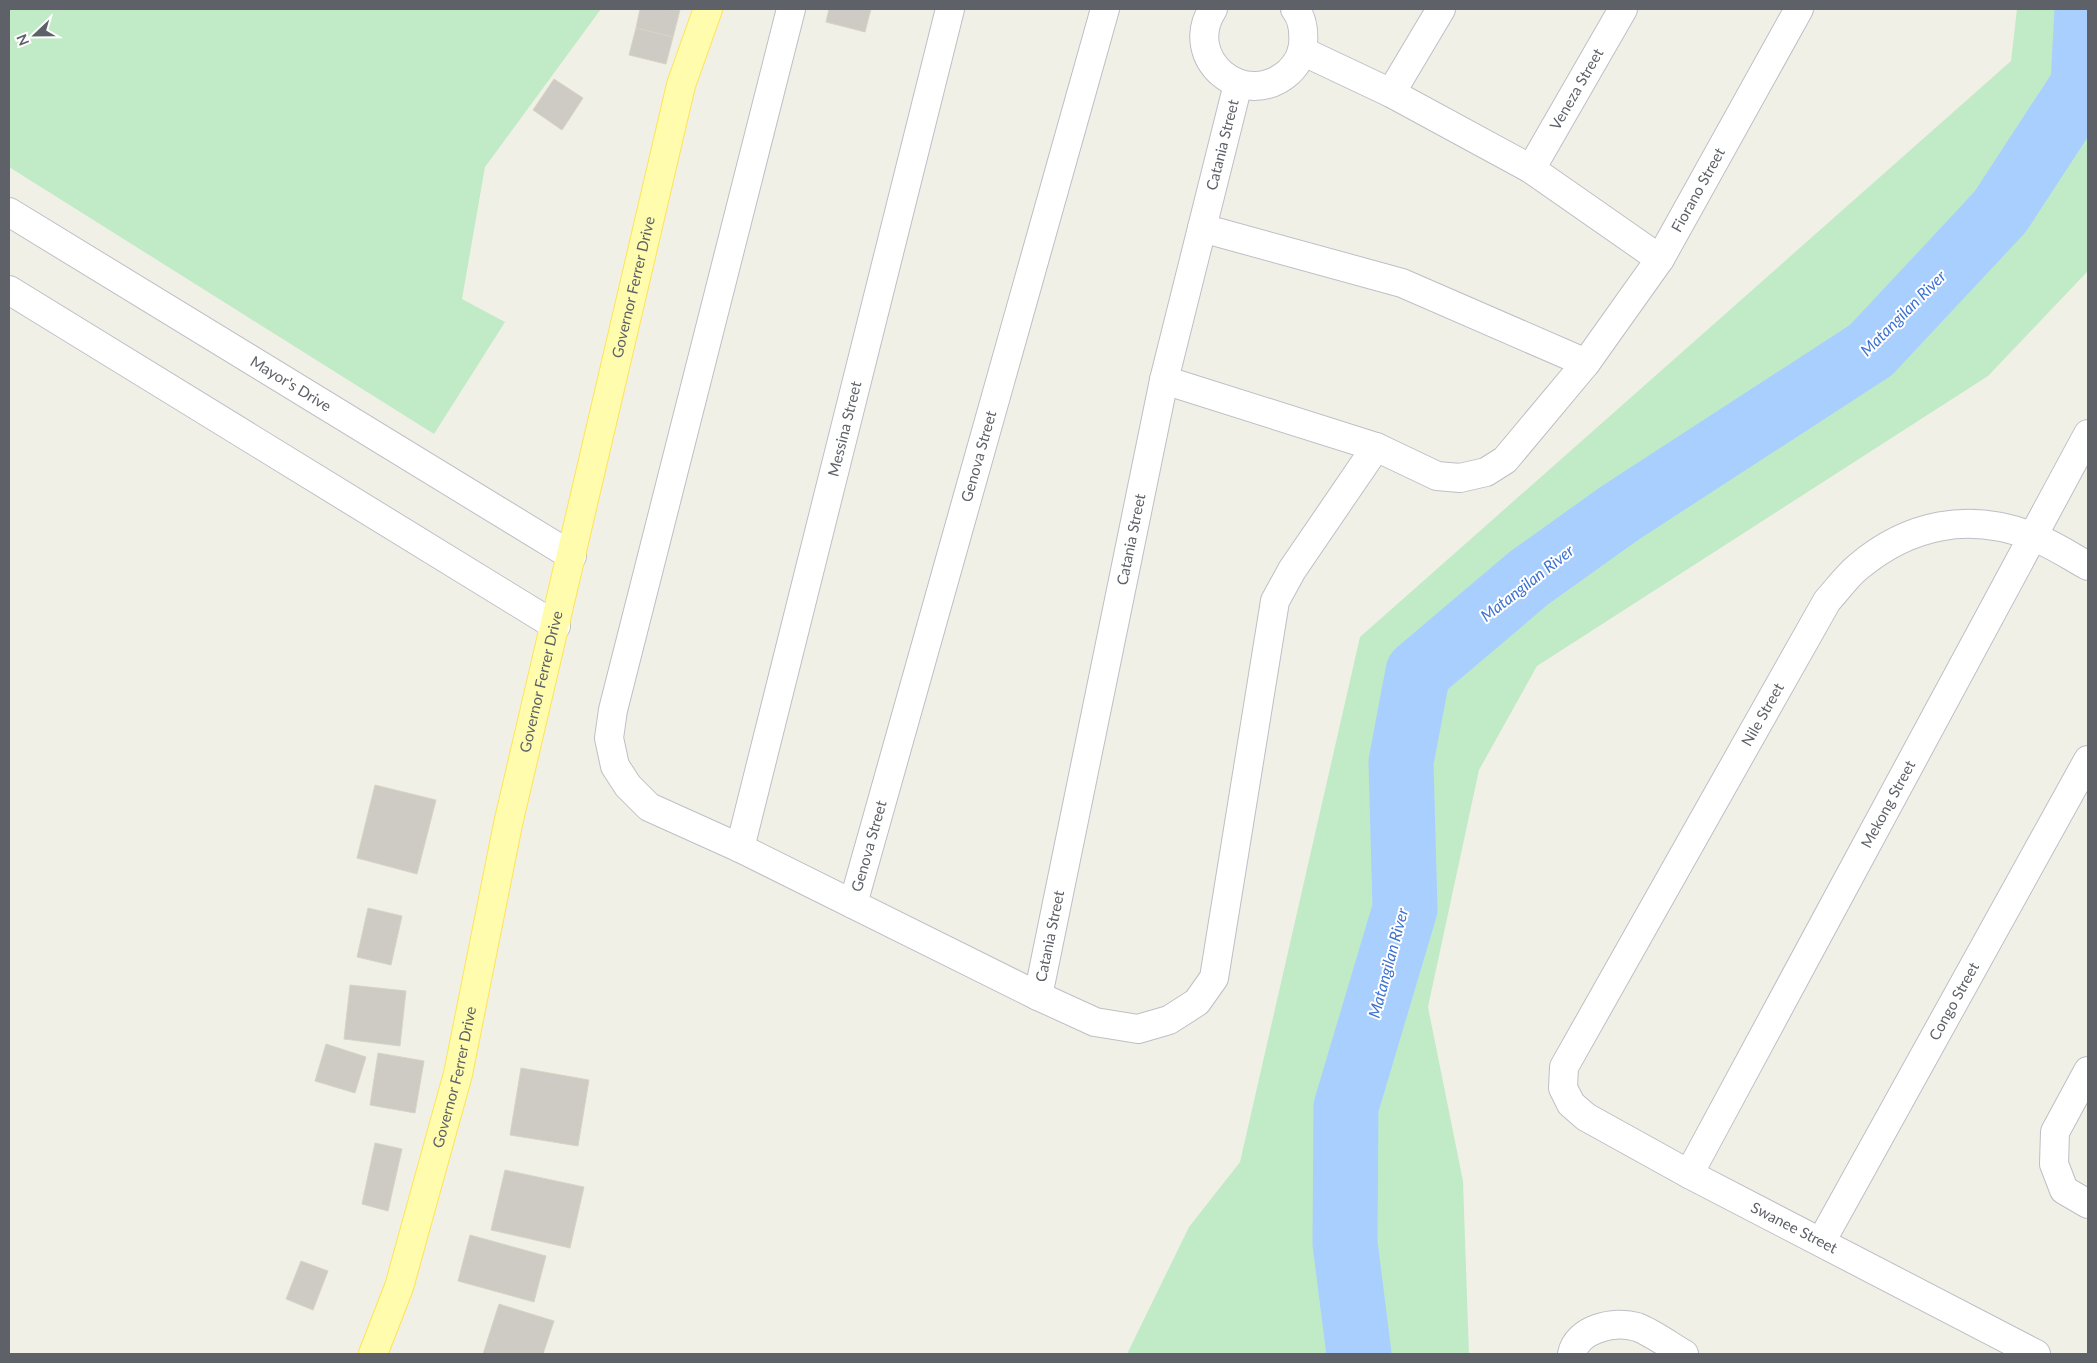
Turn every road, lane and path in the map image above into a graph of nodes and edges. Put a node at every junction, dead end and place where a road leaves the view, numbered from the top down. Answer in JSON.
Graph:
{"nodes":[{"id":1,"x":708,"y":9,"type":"edge"},
{"id":2,"x":791,"y":9,"type":"edge"},
{"id":3,"x":950,"y":9,"type":"edge"},
{"id":4,"x":1105,"y":9,"type":"edge"},
{"id":5,"x":1295,"y":9,"type":"edge"},
{"id":6,"x":1441,"y":9,"type":"edge"},
{"id":7,"x":1623,"y":9,"type":"edge"},
{"id":8,"x":1799,"y":9,"type":"edge"},
{"id":9,"x":1206,"y":11,"type":"edge"},
{"id":10,"x":1302,"y":51,"type":"junction"},
{"id":11,"x":1238,"y":84,"type":"junction"},
{"id":12,"x":1391,"y":93,"type":"junction"},
{"id":13,"x":1531,"y":170,"type":"junction"},
{"id":14,"x":9,"y":212,"type":"edge"},
{"id":15,"x":1202,"y":228,"type":"junction"},
{"id":16,"x":1660,"y":259,"type":"junction"},
{"id":17,"x":9,"y":290,"type":"edge"},
{"id":18,"x":1586,"y":363,"type":"junction"},
{"id":19,"x":1164,"y":380,"type":"junction"},
{"id":20,"x":2088,"y":434,"type":"edge"},
{"id":21,"x":1376,"y":447,"type":"junction"},
{"id":22,"x":2032,"y":536,"type":"junction"},
{"id":23,"x":572,"y":556,"type":"junction"},
{"id":24,"x":2088,"y":566,"type":"edge"},
{"id":25,"x":556,"y":626,"type":"junction"},
{"id":26,"x":2088,"y":760,"type":"edge"},
{"id":27,"x":740,"y":848,"type":"junction"},
{"id":28,"x":853,"y":904,"type":"junction"},
{"id":29,"x":1038,"y":996,"type":"junction"},
{"id":30,"x":2088,"y":1071,"type":"edge"},
{"id":31,"x":1563,"y":1088,"type":"joint"},
{"id":32,"x":1689,"y":1174,"type":"junction"},
{"id":33,"x":2088,"y":1204,"type":"edge"},
{"id":34,"x":1822,"y":1242,"type":"junction"},
{"id":35,"x":373,"y":1354,"type":"edge"},
{"id":36,"x":1572,"y":1354,"type":"edge"},
{"id":37,"x":1684,"y":1354,"type":"edge"},
{"id":38,"x":2036,"y":1354,"type":"edge"}],
"edges":[{"from":1,"to":23,"type":"main road","name":"Governor Ferrer Drive"},
{"from":2,"to":27,"type":"street"},
{"from":3,"to":27,"type":"street","name":"Messina Street"},
{"from":4,"to":28,"type":"street","name":"Genova Street"},
{"from":5,"to":10,"type":"street"},
{"from":6,"to":12,"type":"street"},
{"from":7,"to":13,"type":"street","name":"Veneza Street"},
{"from":8,"to":16,"type":"street","name":"Fiorano Street"},
{"from":9,"to":11,"type":"street"},
{"from":10,"to":11,"type":"street"},
{"from":10,"to":12,"type":"street"},
{"from":11,"to":15,"type":"street","name":"Catania Street"},
{"from":12,"to":13,"type":"street"},
{"from":13,"to":16,"type":"street"},
{"from":14,"to":23,"type":"street","name":"Mayor's Drive"},
{"from":15,"to":18,"type":"street"},
{"from":15,"to":19,"type":"street","name":"Catania Street"},
{"from":16,"to":18,"type":"street","name":"Fiorano Street"},
{"from":17,"to":25,"type":"street"},
{"from":18,"to":21,"type":"street","name":"Fiorano Street"},
{"from":19,"to":21,"type":"street","name":"Fiorano Street"},
{"from":19,"to":29,"type":"street","name":"Catania Street"},
{"from":20,"to":22,"type":"street","name":"Mekong Street"},
{"from":21,"to":29,"type":"street"},
{"from":22,"to":24,"type":"street","name":"Nile Street"},
{"from":22,"to":31,"type":"street","name":"Nile Street"},
{"from":22,"to":32,"type":"street","name":"Mekong Street"},
{"from":23,"to":25,"type":"main road","name":"Governor Ferrer Drive"},
{"from":25,"to":35,"type":"main road","name":"Governor Ferrer Drive"},
{"from":26,"to":34,"type":"street","name":"Congo Street"},
{"from":27,"to":28,"type":"street"},
{"from":28,"to":29,"type":"street"},
{"from":30,"to":33,"type":"street"},
{"from":31,"to":32,"type":"street","name":"Swanee Street"},
{"from":32,"to":34,"type":"street","name":"Swanee Street"},
{"from":34,"to":38,"type":"street","name":"Swanee Street"},
{"from":36,"to":37,"type":"street"}]}
